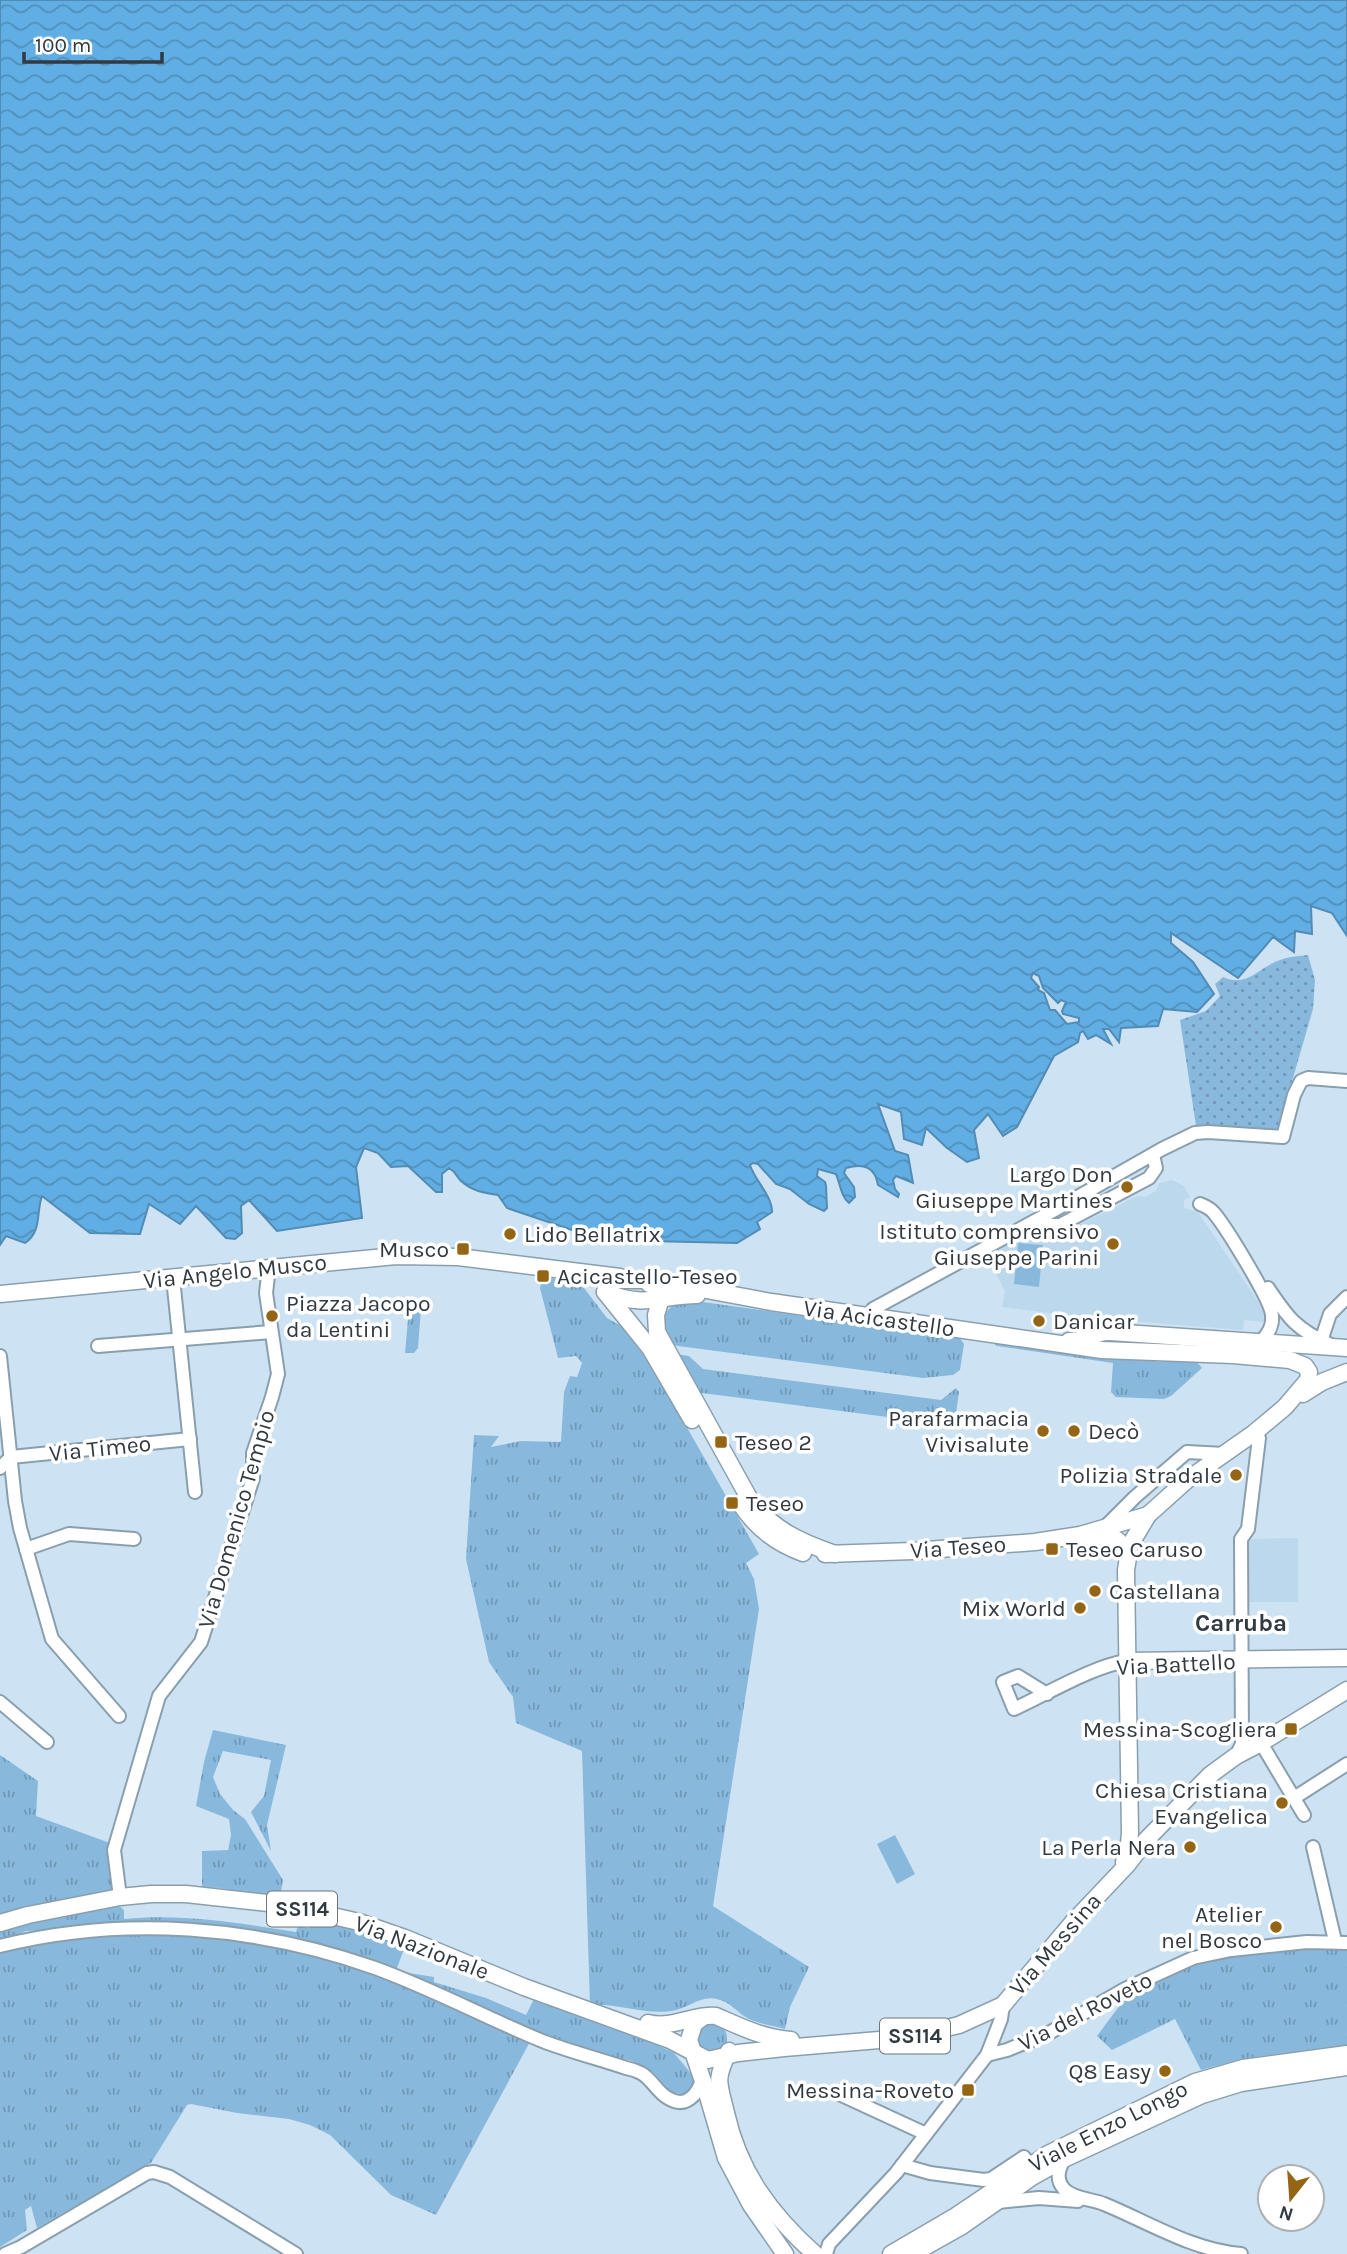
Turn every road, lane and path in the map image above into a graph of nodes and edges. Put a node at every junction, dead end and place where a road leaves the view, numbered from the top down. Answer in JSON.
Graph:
{"nodes":[{"id":1,"x":1347,"y":1081,"type":"edge"},
{"id":2,"x":1200,"y":1204,"type":"dead end"},
{"id":3,"x":263,"y":1268,"type":"junction"},
{"id":4,"x":541,"y":1268,"type":"junction"},
{"id":5,"x":1250,"y":1269,"type":"junction"},
{"id":6,"x":173,"y":1278,"type":"junction"},
{"id":7,"x":636,"y":1280,"type":"junction"},
{"id":8,"x":605,"y":1292,"type":"junction"},
{"id":9,"x":0,"y":1294,"type":"edge"},
{"id":10,"x":721,"y":1294,"type":"junction"},
{"id":11,"x":669,"y":1297,"type":"junction"},
{"id":12,"x":1347,"y":1297,"type":"edge"},
{"id":13,"x":872,"y":1317,"type":"junction"},
{"id":14,"x":271,"y":1332,"type":"junction"},
{"id":15,"x":1095,"y":1332,"type":"junction"},
{"id":16,"x":180,"y":1339,"type":"junction"},
{"id":17,"x":1262,"y":1340,"type":"junction"},
{"id":18,"x":1038,"y":1341,"type":"junction"},
{"id":19,"x":1333,"y":1345,"type":"edge"},
{"id":20,"x":98,"y":1346,"type":"dead end"},
{"id":21,"x":1140,"y":1352,"type":"junction"},
{"id":22,"x":0,"y":1357,"type":"edge"},
{"id":23,"x":1347,"y":1372,"type":"edge"},
{"id":24,"x":1285,"y":1406,"type":"junction"},
{"id":25,"x":1254,"y":1433,"type":"junction"},
{"id":26,"x":190,"y":1439,"type":"junction"},
{"id":27,"x":1224,"y":1454,"type":"junction"},
{"id":28,"x":11,"y":1457,"type":"junction"},
{"id":29,"x":0,"y":1468,"type":"edge"},
{"id":30,"x":13,"y":1484,"type":"junction"},
{"id":31,"x":0,"y":1488,"type":"edge"},
{"id":32,"x":195,"y":1492,"type":"dead end"},
{"id":33,"x":1148,"y":1515,"type":"junction"},
{"id":34,"x":1105,"y":1527,"type":"junction"},
{"id":35,"x":1080,"y":1535,"type":"junction"},
{"id":36,"x":134,"y":1539,"type":"dead end"},
{"id":37,"x":26,"y":1549,"type":"junction"},
{"id":38,"x":835,"y":1554,"type":"junction"},
{"id":39,"x":1127,"y":1557,"type":"junction"},
{"id":40,"x":1347,"y":1658,"type":"edge"},
{"id":41,"x":1242,"y":1660,"type":"junction"},
{"id":42,"x":1127,"y":1661,"type":"junction"},
{"id":43,"x":1347,"y":1690,"type":"edge"},
{"id":44,"x":1046,"y":1694,"type":"junction"},
{"id":45,"x":0,"y":1702,"type":"edge"},
{"id":46,"x":119,"y":1716,"type":"dead end"},
{"id":47,"x":47,"y":1742,"type":"dead end"},
{"id":48,"x":1261,"y":1743,"type":"junction"},
{"id":49,"x":1239,"y":1750,"type":"junction"},
{"id":50,"x":1347,"y":1764,"type":"edge"},
{"id":51,"x":1294,"y":1798,"type":"junction"},
{"id":52,"x":1304,"y":1815,"type":"dead end"},
{"id":53,"x":1130,"y":1833,"type":"junction"},
{"id":54,"x":1147,"y":1839,"type":"junction"},
{"id":55,"x":1312,"y":1847,"type":"dead end"},
{"id":56,"x":1115,"y":1876,"type":"junction"},
{"id":57,"x":120,"y":1897,"type":"junction"},
{"id":58,"x":0,"y":1923,"type":"edge"},
{"id":59,"x":1341,"y":1942,"type":"edge"},
{"id":60,"x":0,"y":1946,"type":"edge"},
{"id":61,"x":1003,"y":2005,"type":"junction"},
{"id":62,"x":591,"y":2011,"type":"junction"},
{"id":63,"x":703,"y":2017,"type":"junction"},
{"id":64,"x":723,"y":2019,"type":"junction"},
{"id":65,"x":648,"y":2023,"type":"junction"},
{"id":66,"x":755,"y":2033,"type":"junction"},
{"id":67,"x":842,"y":2043,"type":"junction"},
{"id":68,"x":784,"y":2048,"type":"junction"},
{"id":69,"x":726,"y":2054,"type":"junction"},
{"id":70,"x":1347,"y":2054,"type":"edge"},
{"id":71,"x":987,"y":2055,"type":"junction"},
{"id":72,"x":696,"y":2060,"type":"junction"},
{"id":73,"x":1347,"y":2067,"type":"edge"},
{"id":74,"x":835,"y":2092,"type":"dead end"},
{"id":75,"x":723,"y":2101,"type":"junction"},
{"id":76,"x":926,"y":2134,"type":"junction"},
{"id":77,"x":1024,"y":2157,"type":"dead end"},
{"id":78,"x":1064,"y":2159,"type":"junction"},
{"id":79,"x":902,"y":2165,"type":"junction"},
{"id":80,"x":994,"y":2203,"type":"junction"},
{"id":81,"x":1102,"y":2203,"type":"junction"},
{"id":82,"x":18,"y":2251,"type":"edge"},
{"id":83,"x":921,"y":2251,"type":"edge"},
{"id":84,"x":5,"y":2254,"type":"edge"},
{"id":85,"x":296,"y":2254,"type":"edge"},
{"id":86,"x":785,"y":2254,"type":"edge"},
{"id":87,"x":803,"y":2254,"type":"edge"},
{"id":88,"x":815,"y":2254,"type":"edge"},
{"id":89,"x":826,"y":2254,"type":"edge"},
{"id":90,"x":891,"y":2254,"type":"edge"},
{"id":91,"x":1241,"y":2254,"type":"edge"}],
"edges":[{"from":1,"to":13,"type":"street"},
{"from":2,"to":5,"type":"street"},
{"from":3,"to":4,"type":"main road","name":"Via Angelo Musco"},
{"from":3,"to":6,"type":"main road","name":"Via Angelo Musco"},
{"from":3,"to":14,"type":"street"},
{"from":4,"to":7,"type":"main road"},
{"from":4,"to":8,"type":"main road"},
{"from":5,"to":17,"type":"street"},
{"from":5,"to":19,"type":"street"},
{"from":6,"to":9,"type":"main road","name":"Via Angelo Musco"},
{"from":6,"to":16,"type":"street"},
{"from":7,"to":8,"type":"main road"},
{"from":7,"to":10,"type":"main road"},
{"from":7,"to":11,"type":"main road"},
{"from":8,"to":11,"type":"main road"},
{"from":8,"to":38,"type":"main road","name":"Via Teseo"},
{"from":10,"to":11,"type":"main road"},
{"from":10,"to":13,"type":"main road","name":"Via Acicastello"},
{"from":11,"to":38,"type":"main road"},
{"from":12,"to":19,"type":"street"},
{"from":13,"to":18,"type":"main road","name":"Via Acicastello"},
{"from":14,"to":16,"type":"street"},
{"from":14,"to":57,"type":"street","name":"Via Domenico Tempio"},
{"from":15,"to":17,"type":"main road","name":"Via Acicastello"},
{"from":15,"to":18,"type":"main road","name":"Via Acicastello"},
{"from":15,"to":21,"type":"main road"},
{"from":16,"to":20,"type":"street"},
{"from":16,"to":26,"type":"street"},
{"from":17,"to":19,"type":"main road","name":"Via Acicastello"},
{"from":18,"to":21,"type":"main road","name":"Via Acicastello"},
{"from":21,"to":24,"type":"main road","name":"Via Acicastello"},
{"from":22,"to":28,"type":"street"},
{"from":23,"to":24,"type":"main road"},
{"from":24,"to":25,"type":"main road"},
{"from":25,"to":27,"type":"main road"},
{"from":25,"to":41,"type":"street"},
{"from":26,"to":28,"type":"street","name":"Via Timeo"},
{"from":26,"to":32,"type":"street"},
{"from":27,"to":33,"type":"main road"},
{"from":27,"to":34,"type":"street"},
{"from":28,"to":29,"type":"street"},
{"from":28,"to":30,"type":"street"},
{"from":30,"to":31,"type":"street"},
{"from":30,"to":37,"type":"street"},
{"from":33,"to":34,"type":"main road"},
{"from":33,"to":39,"type":"main road"},
{"from":34,"to":35,"type":"main road"},
{"from":35,"to":38,"type":"main road","name":"Via Teseo"},
{"from":35,"to":39,"type":"main road"},
{"from":36,"to":37,"type":"street"},
{"from":37,"to":46,"type":"street"},
{"from":39,"to":42,"type":"main road"},
{"from":40,"to":41,"type":"main road","name":"Via Battello"},
{"from":41,"to":42,"type":"main road","name":"Via Battello"},
{"from":41,"to":49,"type":"street"},
{"from":42,"to":44,"type":"street","name":"Via Battello"},
{"from":42,"to":53,"type":"main road"},
{"from":43,"to":48,"type":"main road","name":"Via Messina"},
{"from":44,"to":44,"type":"street","name":"Via Battello"},
{"from":45,"to":47,"type":"street"},
{"from":48,"to":49,"type":"main road","name":"Via Messina"},
{"from":48,"to":51,"type":"street"},
{"from":49,"to":54,"type":"main road","name":"Via Messina"},
{"from":50,"to":51,"type":"street"},
{"from":51,"to":52,"type":"street"},
{"from":53,"to":54,"type":"main road"},
{"from":53,"to":56,"type":"main road"},
{"from":54,"to":56,"type":"main road","name":"Via Messina"},
{"from":55,"to":59,"type":"street"},
{"from":56,"to":61,"type":"main road","name":"Via Messina"},
{"from":57,"to":58,"type":"main road","name":"Via Nazionale","number":"SS114"},
{"from":57,"to":62,"type":"main road","name":"Via Nazionale","number":"SS114"},
{"from":59,"to":71,"type":"street","name":"Via del Roveto"},
{"from":60,"to":72,"type":"street"},
{"from":61,"to":67,"type":"main road","number":"SS114"},
{"from":61,"to":71,"type":"street","name":"Via Messina"},
{"from":62,"to":65,"type":"main road"},
{"from":62,"to":72,"type":"main road"},
{"from":63,"to":64,"type":"main road"},
{"from":63,"to":65,"type":"main road"},
{"from":63,"to":72,"type":"main road"},
{"from":64,"to":66,"type":"main road"},
{"from":64,"to":69,"type":"main road"},
{"from":65,"to":66,"type":"main road"},
{"from":66,"to":67,"type":"main road"},
{"from":67,"to":68,"type":"main road"},
{"from":68,"to":69,"type":"main road"},
{"from":68,"to":75,"type":"main road"},
{"from":69,"to":72,"type":"main road"},
{"from":69,"to":75,"type":"main road"},
{"from":70,"to":90,"type":"main road","name":"Viale Enzo Longo"},
{"from":71,"to":76,"type":"street","name":"Via Messina"},
{"from":72,"to":86,"type":"main road"},
{"from":73,"to":78,"type":"main road","name":"Viale Enzo Longo"},
{"from":74,"to":76,"type":"street"},
{"from":75,"to":88,"type":"main road"},
{"from":76,"to":79,"type":"street","name":"Via Messina"},
{"from":77,"to":79,"type":"street"},
{"from":78,"to":80,"type":"main road","name":"Viale Enzo Longo"},
{"from":78,"to":81,"type":"street"},
{"from":79,"to":89,"type":"street","name":"Via Messina"},
{"from":80,"to":81,"type":"street"},
{"from":80,"to":83,"type":"main road","name":"Viale Enzo Longo"},
{"from":81,"to":91,"type":"street"},
{"from":82,"to":84,"type":"street"},
{"from":82,"to":85,"type":"street"},
{"from":87,"to":88,"type":"main road"}]}
